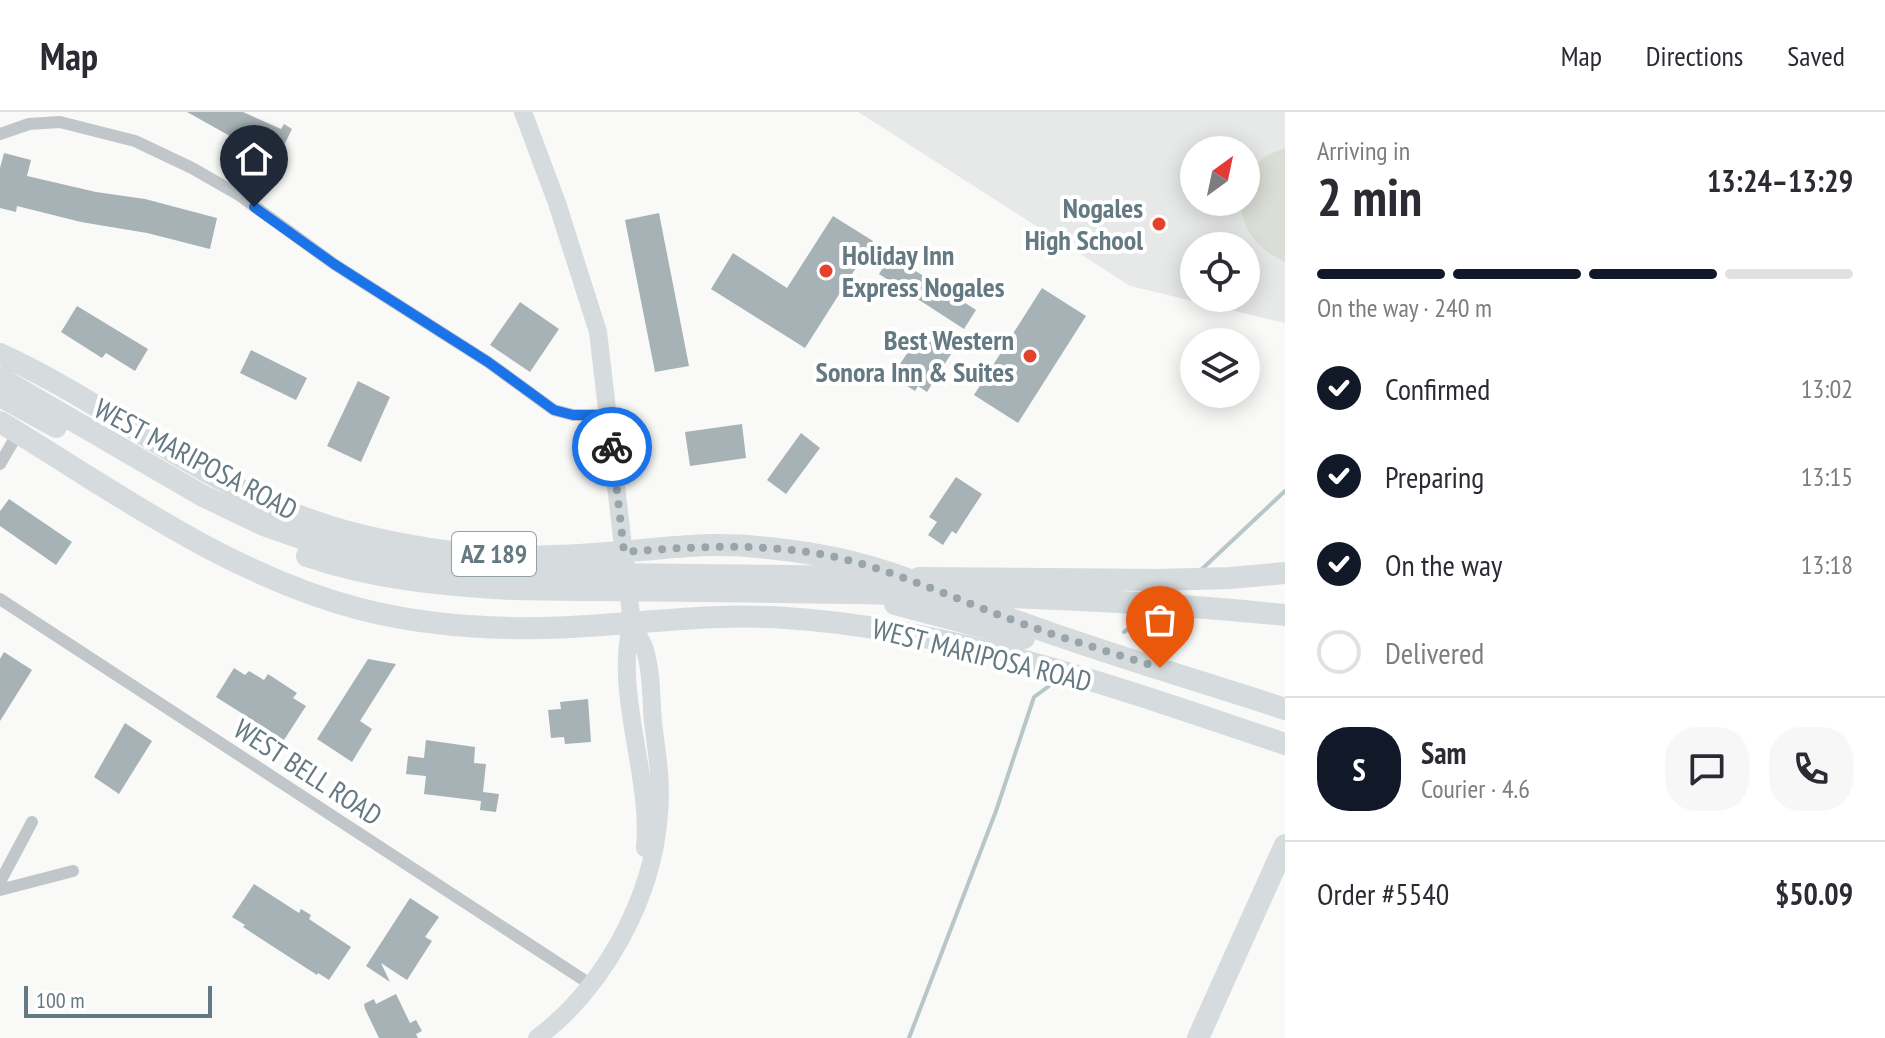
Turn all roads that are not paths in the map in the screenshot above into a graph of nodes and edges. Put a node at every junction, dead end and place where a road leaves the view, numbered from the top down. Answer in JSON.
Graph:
{"nodes":[{"id":1,"x":62,"y":112,"type":"edge"},
{"id":2,"x":523,"y":112,"type":"edge"},
{"id":3,"x":69,"y":124,"type":"junction"},
{"id":4,"x":0,"y":134,"type":"edge"},
{"id":5,"x":0,"y":354,"type":"edge"},
{"id":6,"x":0,"y":378,"type":"edge"},
{"id":7,"x":0,"y":396,"type":"edge"},
{"id":8,"x":609,"y":415,"type":"junction"},
{"id":9,"x":9,"y":427,"type":"edge"},
{"id":10,"x":0,"y":464,"type":"edge"},
{"id":11,"x":624,"y":552,"type":"junction"},
{"id":12,"x":1285,"y":573,"type":"edge"},
{"id":13,"x":513,"y":581,"type":"junction"},
{"id":14,"x":0,"y":599,"type":"edge"},
{"id":15,"x":631,"y":615,"type":"junction"},
{"id":16,"x":1285,"y":615,"type":"edge"},
{"id":17,"x":1021,"y":630,"type":"junction"},
{"id":18,"x":1285,"y":709,"type":"edge"},
{"id":19,"x":1285,"y":744,"type":"edge"},
{"id":20,"x":32,"y":822,"type":"dead end"},
{"id":21,"x":1285,"y":845,"type":"edge"},
{"id":22,"x":73,"y":871,"type":"dead end"},
{"id":23,"x":0,"y":882,"type":"edge"},
{"id":24,"x":0,"y":890,"type":"edge"},
{"id":25,"x":590,"y":984,"type":"junction"},
{"id":26,"x":537,"y":1038,"type":"edge"},
{"id":27,"x":1198,"y":1038,"type":"edge"}],
"edges":[{"from":1,"to":3,"type":"street"},
{"from":2,"to":8,"type":"street"},
{"from":3,"to":4,"type":"street"},
{"from":3,"to":8,"type":"street"},
{"from":5,"to":11,"type":"highway","name":"WEST MARIPOSA ROAD","number":"AZ 189"},
{"from":6,"to":13,"type":"highway"},
{"from":7,"to":13,"type":"highway"},
{"from":8,"to":11,"type":"street"},
{"from":9,"to":10,"type":"street"},
{"from":9,"to":15,"type":"highway","name":"WEST MARIPOSA ROAD"},
{"from":11,"to":15,"type":"street"},
{"from":11,"to":17,"type":"highway","name":"WEST MARIPOSA ROAD","number":"AZ 189"},
{"from":12,"to":13,"type":"highway"},
{"from":13,"to":16,"type":"highway"},
{"from":14,"to":25,"type":"street","name":"WEST BELL ROAD"},
{"from":15,"to":17,"type":"highway"},
{"from":15,"to":19,"type":"highway","name":"WEST MARIPOSA ROAD"},
{"from":15,"to":25,"type":"street"},
{"from":17,"to":18,"type":"highway","name":"WEST MARIPOSA ROAD","number":"AZ 189"},
{"from":20,"to":23,"type":"street"},
{"from":21,"to":27,"type":"highway"},
{"from":22,"to":24,"type":"street"},
{"from":25,"to":26,"type":"street"}]}
